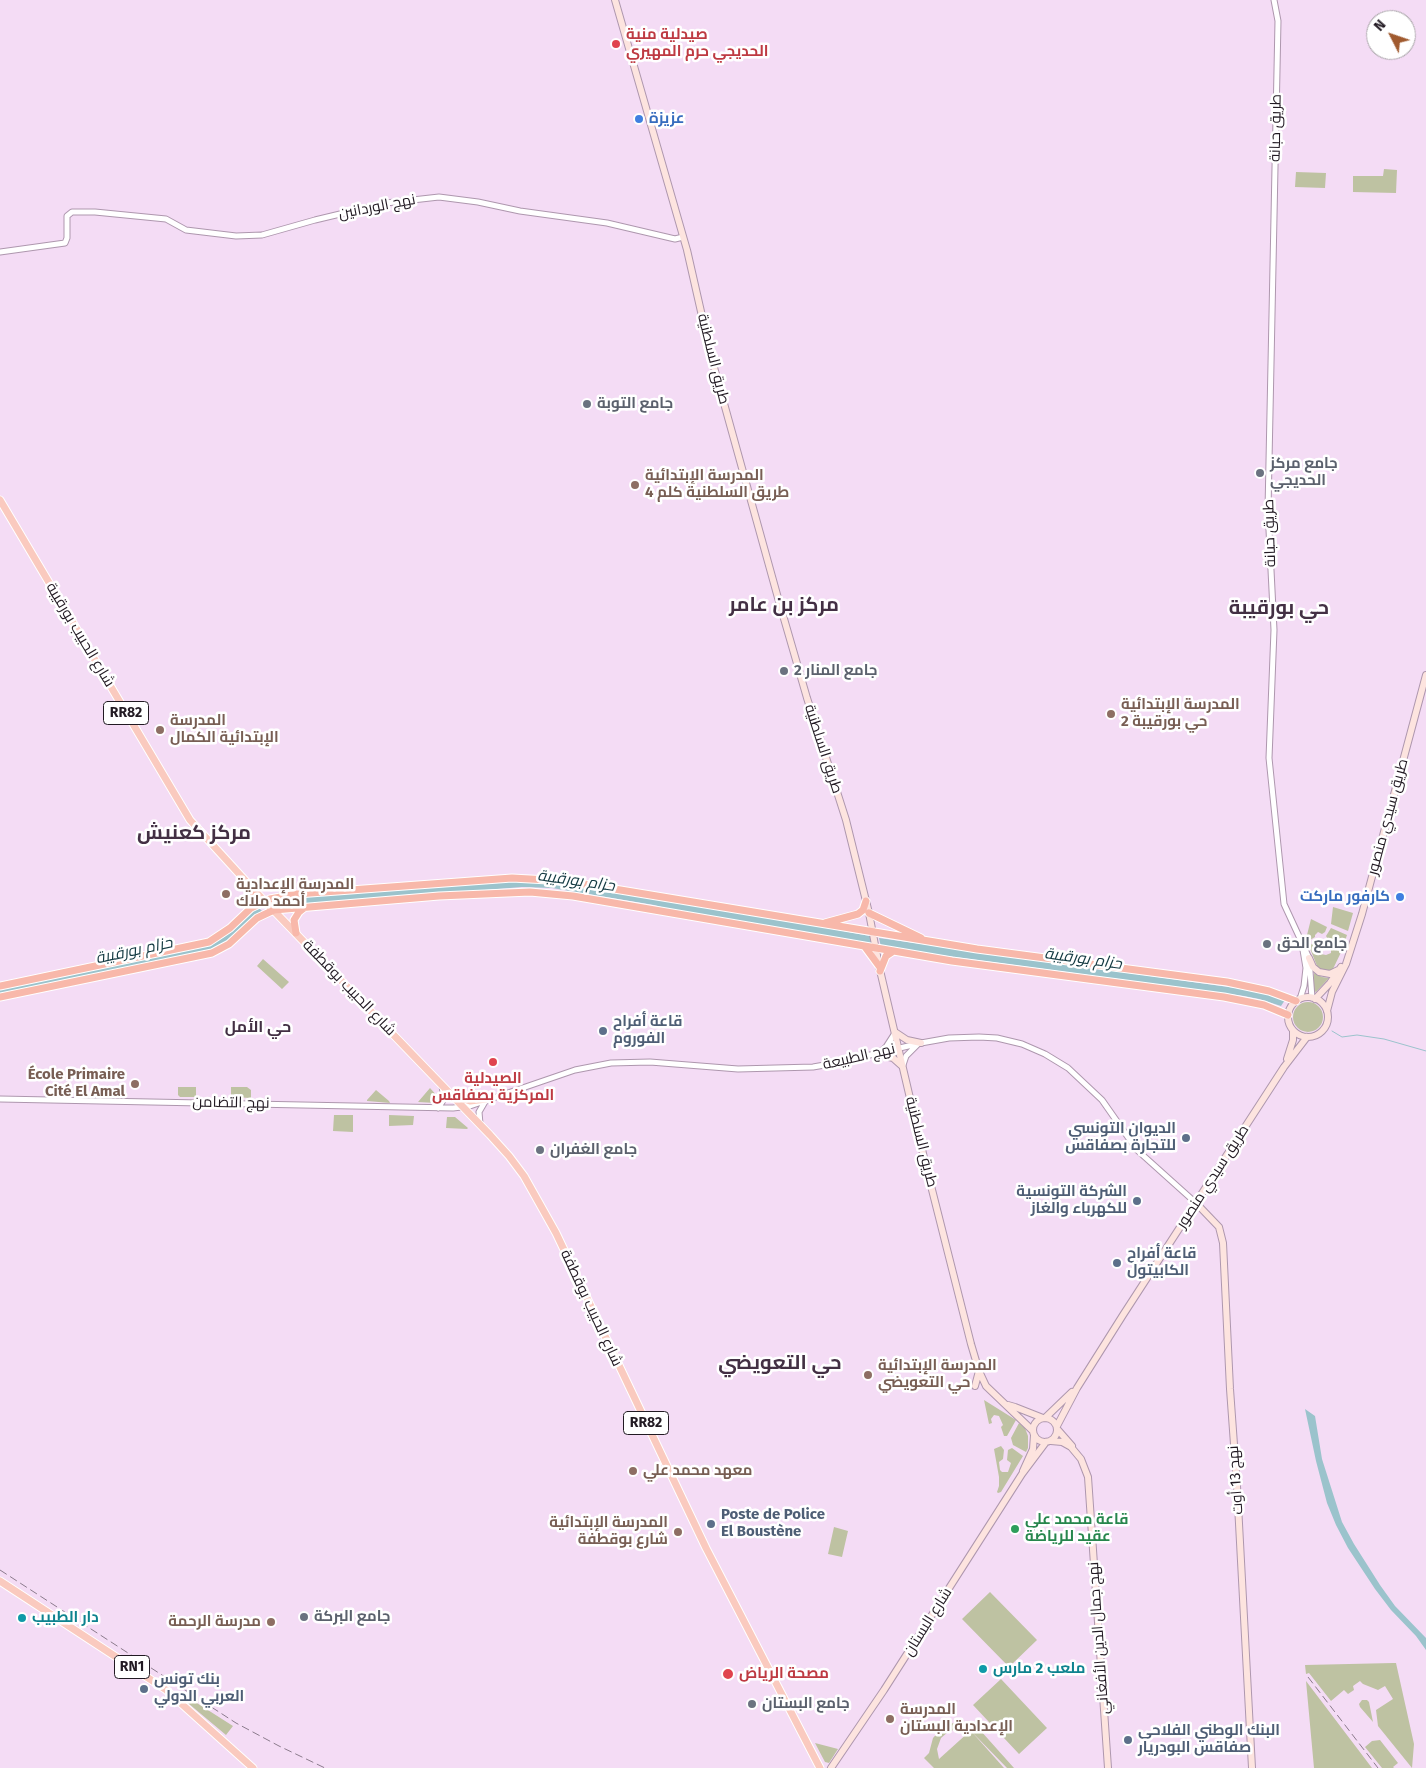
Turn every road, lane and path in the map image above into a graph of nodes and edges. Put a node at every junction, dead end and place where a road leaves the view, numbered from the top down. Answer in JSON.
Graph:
{"nodes":[{"id":1,"x":614,"y":0,"type":"edge"},
{"id":2,"x":1274,"y":0,"type":"edge"},
{"id":3,"x":683,"y":238,"type":"junction"},
{"id":4,"x":0,"y":252,"type":"edge"},
{"id":5,"x":0,"y":500,"type":"edge"},
{"id":6,"x":1426,"y":675,"type":"edge"},
{"id":7,"x":252,"y":888,"type":"junction"},
{"id":8,"x":264,"y":900,"type":"junction"},
{"id":9,"x":866,"y":902,"type":"junction"},
{"id":10,"x":251,"y":908,"type":"junction"},
{"id":11,"x":304,"y":908,"type":"junction"},
{"id":12,"x":274,"y":910,"type":"junction"},
{"id":13,"x":869,"y":913,"type":"junction"},
{"id":14,"x":822,"y":924,"type":"junction"},
{"id":15,"x":873,"y":932,"type":"junction"},
{"id":16,"x":296,"y":933,"type":"junction"},
{"id":17,"x":926,"y":941,"type":"junction"},
{"id":18,"x":1301,"y":942,"type":"junction"},
{"id":19,"x":865,"y":947,"type":"junction"},
{"id":20,"x":876,"y":949,"type":"junction"},
{"id":21,"x":892,"y":952,"type":"junction"},
{"id":22,"x":1309,"y":958,"type":"junction"},
{"id":23,"x":1348,"y":958,"type":"junction"},
{"id":24,"x":880,"y":968,"type":"junction"},
{"id":25,"x":1339,"y":970,"type":"junction"},
{"id":26,"x":0,"y":986,"type":"edge"},
{"id":27,"x":0,"y":997,"type":"edge"},
{"id":28,"x":1314,"y":998,"type":"junction"},
{"id":29,"x":1298,"y":1000,"type":"junction"},
{"id":30,"x":1327,"y":1011,"type":"junction"},
{"id":31,"x":1288,"y":1015,"type":"junction"},
{"id":32,"x":1292,"y":1030,"type":"junction"},
{"id":33,"x":895,"y":1032,"type":"junction"},
{"id":34,"x":1307,"y":1037,"type":"junction"},
{"id":35,"x":920,"y":1043,"type":"junction"},
{"id":36,"x":899,"y":1048,"type":"junction"},
{"id":37,"x":878,"y":1053,"type":"junction"},
{"id":38,"x":903,"y":1066,"type":"junction"},
{"id":39,"x":1284,"y":1067,"type":"junction"},
{"id":40,"x":442,"y":1086,"type":"junction"},
{"id":41,"x":449,"y":1094,"type":"junction"},
{"id":42,"x":0,"y":1099,"type":"edge"},
{"id":43,"x":486,"y":1099,"type":"junction"},
{"id":44,"x":462,"y":1107,"type":"junction"},
{"id":45,"x":438,"y":1108,"type":"junction"},
{"id":46,"x":480,"y":1125,"type":"junction"},
{"id":47,"x":1196,"y":1203,"type":"junction"},
{"id":48,"x":979,"y":1371,"type":"junction"},
{"id":49,"x":975,"y":1386,"type":"dead end"},
{"id":50,"x":1077,"y":1388,"type":"junction"},
{"id":51,"x":1008,"y":1405,"type":"junction"},
{"id":52,"x":1044,"y":1418,"type":"junction"},
{"id":53,"x":1057,"y":1428,"type":"junction"},
{"id":54,"x":1034,"y":1433,"type":"junction"},
{"id":55,"x":1049,"y":1442,"type":"junction"},
{"id":56,"x":1075,"y":1451,"type":"junction"},
{"id":57,"x":1022,"y":1474,"type":"junction"},
{"id":58,"x":0,"y":1581,"type":"edge"},
{"id":59,"x":253,"y":1768,"type":"edge"},
{"id":60,"x":820,"y":1768,"type":"edge"},
{"id":61,"x":831,"y":1768,"type":"edge"},
{"id":62,"x":1108,"y":1768,"type":"edge"},
{"id":63,"x":1252,"y":1768,"type":"edge"}],
"edges":[{"from":1,"to":3,"type":"main road","name":"طريق السلطنية"},
{"from":2,"to":18,"type":"street","name":"طريق حبانة"},
{"from":3,"to":4,"type":"street","name":"نهج الوردانين"},
{"from":3,"to":9,"type":"main road","name":"طريق السلطنية"},
{"from":5,"to":7,"type":"main road","name":"شارع الحبيب بورقيبة","number":"RR82"},
{"from":6,"to":23,"type":"main road","name":"طريق سيدي منصور"},
{"from":7,"to":8,"type":"main road","name":"شارع الحبيب بورقيبة","number":"RR82"},
{"from":7,"to":10,"type":"highway"},
{"from":8,"to":10,"type":"highway"},
{"from":8,"to":12,"type":"main road","name":"شارع الحبيب بورقيبة","number":"RR82"},
{"from":8,"to":14,"type":"highway"},
{"from":9,"to":13,"type":"main road","name":"طريق السلطنية"},
{"from":9,"to":14,"type":"highway"},
{"from":10,"to":26,"type":"highway"},
{"from":11,"to":12,"type":"highway"},
{"from":11,"to":16,"type":"highway"},
{"from":11,"to":19,"type":"highway"},
{"from":12,"to":16,"type":"main road","name":"شارع الحبيب بوقطفة","number":"RR82"},
{"from":12,"to":27,"type":"highway"},
{"from":13,"to":15,"type":"main road","name":"طريق السلطنية"},
{"from":13,"to":17,"type":"highway"},
{"from":14,"to":15,"type":"highway"},
{"from":15,"to":17,"type":"highway"},
{"from":15,"to":20,"type":"main road","name":"طريق السلطنية"},
{"from":16,"to":40,"type":"main road","name":"شارع الحبيب بوقطفة","number":"RR82"},
{"from":17,"to":29,"type":"highway"},
{"from":18,"to":22,"type":"street","name":"طريق حبانة"},
{"from":18,"to":29,"type":"street","name":"طريق حبانة"},
{"from":19,"to":20,"type":"highway"},
{"from":19,"to":24,"type":"highway"},
{"from":20,"to":21,"type":"highway"},
{"from":20,"to":24,"type":"main road","name":"طريق السلطنية"},
{"from":21,"to":24,"type":"highway"},
{"from":21,"to":31,"type":"highway"},
{"from":22,"to":25,"type":"main road"},
{"from":22,"to":28,"type":"street","name":"طريق حبانة"},
{"from":23,"to":25,"type":"main road","name":"طريق سيدي منصور"},
{"from":23,"to":30,"type":"main road","name":"طريق سيدي منصور"},
{"from":24,"to":33,"type":"main road","name":"طريق السلطنية"},
{"from":25,"to":28,"type":"main road","name":"طريق سيدي منصور"},
{"from":28,"to":29,"type":"main road"},
{"from":28,"to":30,"type":"main road"},
{"from":29,"to":31,"type":"main road"},
{"from":30,"to":34,"type":"main road"},
{"from":31,"to":32,"type":"main road"},
{"from":32,"to":34,"type":"main road"},
{"from":32,"to":39,"type":"main road","name":"طريق سيدي منصور"},
{"from":33,"to":35,"type":"main road"},
{"from":33,"to":36,"type":"main road","name":"طريق السلطنية"},
{"from":33,"to":37,"type":"street"},
{"from":34,"to":39,"type":"main road","name":"طريق سيدي منصور"},
{"from":35,"to":36,"type":"street","name":"نهج الطبيعة"},
{"from":35,"to":38,"type":"street"},
{"from":35,"to":47,"type":"street","name":"نهج الطبيعة"},
{"from":36,"to":37,"type":"street","name":"نهج الطبيعة"},
{"from":36,"to":38,"type":"main road","name":"طريق السلطنية"},
{"from":37,"to":38,"type":"main road"},
{"from":37,"to":43,"type":"street","name":"نهج الطبيعة"},
{"from":38,"to":48,"type":"main road","name":"طريق السلطنية"},
{"from":39,"to":47,"type":"main road","name":"طريق سيدي منصور"},
{"from":40,"to":41,"type":"main road","name":"شارع الحبيب بوقطفة","number":"RR82"},
{"from":40,"to":45,"type":"street"},
{"from":41,"to":43,"type":"main road"},
{"from":41,"to":44,"type":"main road","name":"شارع الحبيب بوقطفة","number":"RR82"},
{"from":42,"to":45,"type":"street","name":"نهج التضامن"},
{"from":43,"to":44,"type":"street","name":"نهج الطبيعة"},
{"from":43,"to":46,"type":"street"},
{"from":44,"to":45,"type":"street","name":"نهج التضامن"},
{"from":44,"to":46,"type":"main road","name":"شارع الحبيب بوقطفة","number":"RR82"},
{"from":46,"to":60,"type":"main road","name":"شارع الحبيب بوقطفة","number":"RR82"},
{"from":47,"to":50,"type":"main road","name":"طريق سيدي منصور"},
{"from":47,"to":63,"type":"main road","name":"نهج 13 أوت"},
{"from":48,"to":49,"type":"main road"},
{"from":48,"to":51,"type":"main road","name":"طريق السلطنية"},
{"from":50,"to":52,"type":"main road","name":"طريق سيدي منصور"},
{"from":50,"to":53,"type":"main road","name":"طريق سيدي منصور"},
{"from":51,"to":52,"type":"main road","name":"طريق السلطنية"},
{"from":51,"to":54,"type":"main road","name":"طريق السلطنية"},
{"from":52,"to":53,"type":"main road"},
{"from":52,"to":54,"type":"main road"},
{"from":53,"to":55,"type":"main road"},
{"from":53,"to":56,"type":"main road","name":"نهج جمال الدين الأفغاني"},
{"from":54,"to":55,"type":"main road"},
{"from":54,"to":57,"type":"main road","name":"شارع البستان"},
{"from":55,"to":56,"type":"main road"},
{"from":55,"to":57,"type":"main road","name":"شارع البستان"},
{"from":56,"to":62,"type":"main road","name":"نهج جمال الدين الأفغاني"},
{"from":57,"to":61,"type":"main road","name":"شارع البستان"},
{"from":58,"to":59,"type":"main road","number":"RN1"}]}
